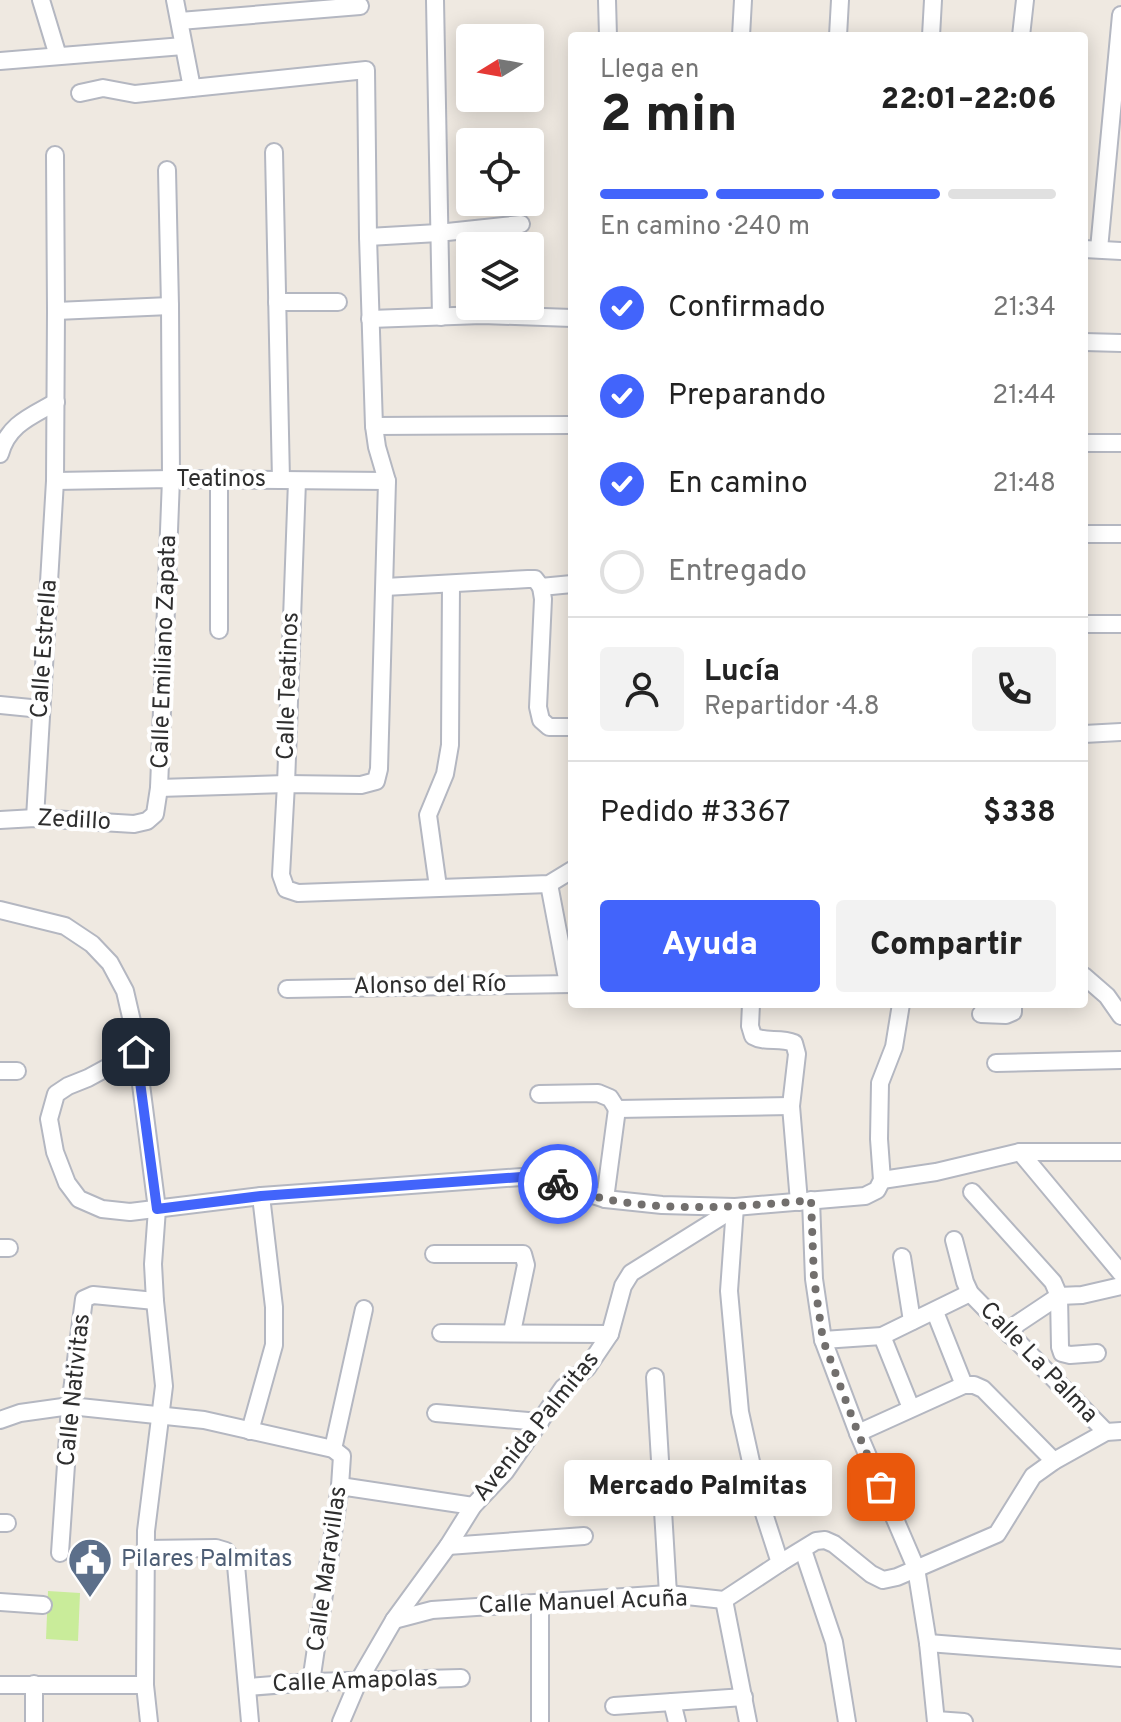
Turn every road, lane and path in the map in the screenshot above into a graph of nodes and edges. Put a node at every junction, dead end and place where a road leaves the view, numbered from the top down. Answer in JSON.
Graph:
{"nodes":[{"id":1,"x":41,"y":0,"type":"edge"},
{"id":2,"x":175,"y":0,"type":"edge"},
{"id":3,"x":435,"y":0,"type":"edge"},
{"id":4,"x":607,"y":0,"type":"edge"},
{"id":5,"x":743,"y":0,"type":"edge"},
{"id":6,"x":840,"y":0,"type":"edge"},
{"id":7,"x":933,"y":0,"type":"edge"},
{"id":8,"x":1025,"y":0,"type":"edge"},
{"id":9,"x":360,"y":6,"type":"dead end"},
{"id":10,"x":1121,"y":15,"type":"edge"},
{"id":11,"x":180,"y":21,"type":"junction"},
{"id":12,"x":608,"y":32,"type":"edge"},
{"id":13,"x":741,"y":32,"type":"edge"},
{"id":14,"x":838,"y":32,"type":"edge"},
{"id":15,"x":931,"y":32,"type":"edge"},
{"id":16,"x":1021,"y":32,"type":"edge"},
{"id":17,"x":183,"y":46,"type":"junction"},
{"id":18,"x":58,"y":56,"type":"junction"},
{"id":19,"x":0,"y":61,"type":"edge"},
{"id":20,"x":192,"y":88,"type":"junction"},
{"id":21,"x":80,"y":93,"type":"dead end"},
{"id":22,"x":274,"y":152,"type":"dead end"},
{"id":23,"x":55,"y":155,"type":"dead end"},
{"id":24,"x":1114,"y":167,"type":"edge"},
{"id":25,"x":167,"y":170,"type":"dead end"},
{"id":26,"x":521,"y":224,"type":"dead end"},
{"id":27,"x":438,"y":233,"type":"junction"},
{"id":28,"x":368,"y":237,"type":"junction"},
{"id":29,"x":1092,"y":249,"type":"edge"},
{"id":30,"x":1121,"y":251,"type":"edge"},
{"id":31,"x":277,"y":302,"type":"junction"},
{"id":32,"x":338,"y":302,"type":"dead end"},
{"id":33,"x":170,"y":306,"type":"junction"},
{"id":34,"x":56,"y":311,"type":"junction"},
{"id":35,"x":441,"y":317,"type":"junction"},
{"id":36,"x":568,"y":318,"type":"edge"},
{"id":37,"x":370,"y":319,"type":"junction"},
{"id":38,"x":1088,"y":342,"type":"edge"},
{"id":39,"x":1121,"y":343,"type":"edge"},
{"id":40,"x":56,"y":402,"type":"junction"},
{"id":41,"x":568,"y":425,"type":"edge"},
{"id":42,"x":374,"y":426,"type":"junction"},
{"id":43,"x":1088,"y":443,"type":"edge"},
{"id":44,"x":1121,"y":443,"type":"edge"},
{"id":45,"x":0,"y":454,"type":"edge"},
{"id":46,"x":171,"y":479,"type":"junction"},
{"id":47,"x":219,"y":480,"type":"junction"},
{"id":48,"x":55,"y":481,"type":"junction"},
{"id":49,"x":289,"y":481,"type":"junction"},
{"id":50,"x":387,"y":481,"type":"junction"},
{"id":51,"x":1088,"y":534,"type":"edge"},
{"id":52,"x":1121,"y":534,"type":"edge"},
{"id":53,"x":451,"y":584,"type":"junction"},
{"id":54,"x":568,"y":584,"type":"edge"},
{"id":55,"x":385,"y":587,"type":"junction"},
{"id":56,"x":541,"y":587,"type":"junction"},
{"id":57,"x":1088,"y":624,"type":"edge"},
{"id":58,"x":1121,"y":624,"type":"edge"},
{"id":59,"x":219,"y":630,"type":"dead end"},
{"id":60,"x":0,"y":705,"type":"edge"},
{"id":61,"x":41,"y":709,"type":"junction"},
{"id":62,"x":568,"y":727,"type":"edge"},
{"id":63,"x":1121,"y":732,"type":"edge"},
{"id":64,"x":1088,"y":734,"type":"edge"},
{"id":65,"x":286,"y":784,"type":"junction"},
{"id":66,"x":159,"y":788,"type":"junction"},
{"id":67,"x":35,"y":818,"type":"junction"},
{"id":68,"x":0,"y":820,"type":"edge"},
{"id":69,"x":147,"y":821,"type":"joint"},
{"id":70,"x":568,"y":872,"type":"edge"},
{"id":71,"x":549,"y":884,"type":"junction"},
{"id":72,"x":438,"y":887,"type":"junction"},
{"id":73,"x":0,"y":910,"type":"edge"},
{"id":74,"x":568,"y":974,"type":"edge"},
{"id":75,"x":1088,"y":979,"type":"edge"},
{"id":76,"x":568,"y":984,"type":"edge"},
{"id":77,"x":287,"y":989,"type":"dead end"},
{"id":78,"x":751,"y":1008,"type":"edge"},
{"id":79,"x":900,"y":1008,"type":"edge"},
{"id":80,"x":1013,"y":1008,"type":"edge"},
{"id":81,"x":981,"y":1014,"type":"dead end"},
{"id":82,"x":1121,"y":1016,"type":"edge"},
{"id":83,"x":136,"y":1052,"type":"junction"},
{"id":84,"x":1121,"y":1060,"type":"edge"},
{"id":85,"x":996,"y":1063,"type":"dead end"},
{"id":86,"x":539,"y":1094,"type":"dead end"},
{"id":87,"x":791,"y":1106,"type":"junction"},
{"id":88,"x":617,"y":1109,"type":"junction"},
{"id":89,"x":1020,"y":1152,"type":"junction"},
{"id":90,"x":1121,"y":1152,"type":"edge"},
{"id":91,"x":882,"y":1180,"type":"junction"},
{"id":92,"x":972,"y":1192,"type":"dead end"},
{"id":93,"x":261,"y":1196,"type":"junction"},
{"id":94,"x":605,"y":1199,"type":"junction"},
{"id":95,"x":805,"y":1201,"type":"junction"},
{"id":96,"x":735,"y":1207,"type":"junction"},
{"id":97,"x":157,"y":1209,"type":"junction"},
{"id":98,"x":954,"y":1240,"type":"dead end"},
{"id":99,"x":434,"y":1254,"type":"dead end"},
{"id":100,"x":902,"y":1257,"type":"dead end"},
{"id":101,"x":1121,"y":1273,"type":"edge"},
{"id":102,"x":1121,"y":1286,"type":"edge"},
{"id":103,"x":970,"y":1293,"type":"junction"},
{"id":104,"x":1059,"y":1296,"type":"junction"},
{"id":105,"x":155,"y":1301,"type":"junction"},
{"id":106,"x":364,"y":1309,"type":"dead end"},
{"id":107,"x":935,"y":1312,"type":"junction"},
{"id":108,"x":912,"y":1321,"type":"junction"},
{"id":109,"x":512,"y":1332,"type":"junction"},
{"id":110,"x":441,"y":1333,"type":"dead end"},
{"id":111,"x":610,"y":1334,"type":"junction"},
{"id":112,"x":1010,"y":1335,"type":"junction"},
{"id":113,"x":882,"y":1336,"type":"junction"},
{"id":114,"x":823,"y":1340,"type":"junction"},
{"id":115,"x":1097,"y":1353,"type":"dead end"},
{"id":116,"x":655,"y":1377,"type":"dead end"},
{"id":117,"x":969,"y":1385,"type":"junction"},
{"id":118,"x":70,"y":1406,"type":"junction"},
{"id":119,"x":911,"y":1408,"type":"junction"},
{"id":120,"x":436,"y":1413,"type":"dead end"},
{"id":121,"x":161,"y":1415,"type":"junction"},
{"id":122,"x":0,"y":1420,"type":"edge"},
{"id":123,"x":540,"y":1422,"type":"junction"},
{"id":124,"x":250,"y":1431,"type":"junction"},
{"id":125,"x":1114,"y":1432,"type":"edge"},
{"id":126,"x":858,"y":1433,"type":"junction"},
{"id":127,"x":337,"y":1453,"type":"junction"},
{"id":128,"x":1054,"y":1461,"type":"junction"},
{"id":129,"x":340,"y":1486,"type":"junction"},
{"id":130,"x":473,"y":1506,"type":"junction"},
{"id":131,"x":584,"y":1536,"type":"dead end"},
{"id":132,"x":448,"y":1546,"type":"junction"},
{"id":133,"x":146,"y":1549,"type":"junction"},
{"id":134,"x":803,"y":1550,"type":"junction"},
{"id":135,"x":60,"y":1553,"type":"dead end"},
{"id":136,"x":780,"y":1563,"type":"junction"},
{"id":137,"x":916,"y":1568,"type":"junction"},
{"id":138,"x":668,"y":1594,"type":"junction"},
{"id":139,"x":724,"y":1600,"type":"junction"},
{"id":140,"x":0,"y":1602,"type":"edge"},
{"id":141,"x":540,"y":1602,"type":"junction"},
{"id":142,"x":43,"y":1605,"type":"dead end"},
{"id":143,"x":394,"y":1620,"type":"junction"},
{"id":144,"x":928,"y":1643,"type":"junction"},
{"id":145,"x":1121,"y":1658,"type":"edge"},
{"id":146,"x":461,"y":1678,"type":"dead end"},
{"id":147,"x":311,"y":1682,"type":"junction"},
{"id":148,"x":358,"y":1682,"type":"junction"},
{"id":149,"x":34,"y":1684,"type":"junction"},
{"id":150,"x":0,"y":1685,"type":"edge"},
{"id":151,"x":145,"y":1685,"type":"junction"},
{"id":152,"x":249,"y":1687,"type":"junction"},
{"id":153,"x":744,"y":1697,"type":"junction"},
{"id":154,"x":672,"y":1702,"type":"junction"},
{"id":155,"x":614,"y":1706,"type":"dead end"},
{"id":156,"x":936,"y":1721,"type":"edge"},
{"id":157,"x":34,"y":1722,"type":"edge"},
{"id":158,"x":149,"y":1722,"type":"edge"},
{"id":159,"x":250,"y":1722,"type":"edge"},
{"id":160,"x":341,"y":1722,"type":"edge"},
{"id":161,"x":540,"y":1722,"type":"edge"},
{"id":162,"x":677,"y":1722,"type":"edge"},
{"id":163,"x":748,"y":1722,"type":"edge"},
{"id":164,"x":847,"y":1722,"type":"edge"},
{"id":165,"x":964,"y":1722,"type":"edge"}],
"edges":[{"from":1,"to":18,"type":"street"},
{"from":2,"to":11,"type":"street"},
{"from":3,"to":27,"type":"street"},
{"from":4,"to":12,"type":"street"},
{"from":5,"to":13,"type":"street"},
{"from":6,"to":14,"type":"street"},
{"from":7,"to":15,"type":"street"},
{"from":8,"to":16,"type":"street"},
{"from":9,"to":11,"type":"street"},
{"from":10,"to":24,"type":"street"},
{"from":11,"to":17,"type":"street"},
{"from":17,"to":18,"type":"street"},
{"from":17,"to":20,"type":"street"},
{"from":18,"to":19,"type":"street"},
{"from":20,"to":21,"type":"street"},
{"from":20,"to":28,"type":"street"},
{"from":22,"to":31,"type":"street","name":"Calle Teatinos"},
{"from":23,"to":34,"type":"street","name":"Calle Estrella"},
{"from":24,"to":29,"type":"street"},
{"from":25,"to":33,"type":"street","name":"Calle Emiliano Zapata"},
{"from":26,"to":27,"type":"street"},
{"from":27,"to":28,"type":"street"},
{"from":27,"to":35,"type":"street"},
{"from":28,"to":37,"type":"street"},
{"from":29,"to":30,"type":"street"},
{"from":31,"to":32,"type":"street"},
{"from":31,"to":49,"type":"street","name":"Calle Teatinos"},
{"from":33,"to":34,"type":"street"},
{"from":33,"to":46,"type":"street","name":"Calle Emiliano Zapata"},
{"from":34,"to":40,"type":"street","name":"Calle Estrella"},
{"from":35,"to":36,"type":"street"},
{"from":35,"to":37,"type":"street"},
{"from":37,"to":42,"type":"street"},
{"from":38,"to":39,"type":"street"},
{"from":40,"to":45,"type":"street"},
{"from":40,"to":48,"type":"street","name":"Calle Estrella"},
{"from":41,"to":42,"type":"street"},
{"from":42,"to":50,"type":"street"},
{"from":43,"to":44,"type":"street"},
{"from":46,"to":47,"type":"street","name":"Teatinos"},
{"from":46,"to":48,"type":"street","name":"Teatinos"},
{"from":46,"to":66,"type":"street","name":"Calle Emiliano Zapata"},
{"from":47,"to":49,"type":"street","name":"Teatinos"},
{"from":47,"to":59,"type":"street"},
{"from":48,"to":61,"type":"street","name":"Calle Estrella"},
{"from":49,"to":50,"type":"street","name":"Teatinos"},
{"from":49,"to":65,"type":"street","name":"Calle Teatinos"},
{"from":50,"to":55,"type":"street"},
{"from":51,"to":52,"type":"street"},
{"from":53,"to":55,"type":"street"},
{"from":53,"to":56,"type":"street"},
{"from":53,"to":72,"type":"street"},
{"from":54,"to":56,"type":"street"},
{"from":55,"to":65,"type":"street"},
{"from":56,"to":62,"type":"street"},
{"from":57,"to":58,"type":"street"},
{"from":60,"to":61,"type":"street"},
{"from":61,"to":67,"type":"street","name":"Calle Estrella"},
{"from":63,"to":64,"type":"street"},
{"from":65,"to":66,"type":"street"},
{"from":65,"to":72,"type":"street","name":"Calle Teatinos"},
{"from":66,"to":69,"type":"street","name":"Calle Emiliano Zapata"},
{"from":67,"to":68,"type":"street","name":"Zedillo"},
{"from":67,"to":69,"type":"street","name":"Zedillo"},
{"from":70,"to":71,"type":"street"},
{"from":71,"to":72,"type":"street"},
{"from":71,"to":74,"type":"street"},
{"from":73,"to":83,"type":"street"},
{"from":75,"to":82,"type":"street"},
{"from":76,"to":77,"type":"street","name":"Alonso del Río"},
{"from":78,"to":87,"type":"street"},
{"from":79,"to":91,"type":"street"},
{"from":80,"to":81,"type":"street"},
{"from":83,"to":97,"type":"street"},
{"from":83,"to":97,"type":"street"},
{"from":84,"to":85,"type":"street"},
{"from":86,"to":88,"type":"street"},
{"from":87,"to":88,"type":"street"},
{"from":87,"to":95,"type":"street"},
{"from":88,"to":94,"type":"street"},
{"from":89,"to":90,"type":"street"},
{"from":89,"to":91,"type":"street"},
{"from":89,"to":101,"type":"street"},
{"from":91,"to":95,"type":"street"},
{"from":92,"to":104,"type":"street"},
{"from":93,"to":94,"type":"street"},
{"from":93,"to":97,"type":"street"},
{"from":93,"to":124,"type":"street"},
{"from":94,"to":96,"type":"street"},
{"from":95,"to":96,"type":"street"},
{"from":95,"to":114,"type":"street"},
{"from":96,"to":111,"type":"street","name":"Avenida Palmitas"},
{"from":96,"to":136,"type":"street"},
{"from":97,"to":105,"type":"street"},
{"from":98,"to":103,"type":"street"},
{"from":99,"to":109,"type":"street"},
{"from":100,"to":108,"type":"street"},
{"from":102,"to":104,"type":"street"},
{"from":103,"to":107,"type":"street"},
{"from":103,"to":112,"type":"street","name":"Calle La Palma"},
{"from":104,"to":112,"type":"street"},
{"from":104,"to":115,"type":"street"},
{"from":105,"to":118,"type":"street","name":"Calle Nativitas"},
{"from":105,"to":121,"type":"street"},
{"from":106,"to":127,"type":"street","name":"Calle Maravillas"},
{"from":107,"to":108,"type":"street"},
{"from":107,"to":117,"type":"street"},
{"from":108,"to":113,"type":"street"},
{"from":109,"to":110,"type":"street"},
{"from":109,"to":111,"type":"street"},
{"from":111,"to":123,"type":"street","name":"Avenida Palmitas"},
{"from":112,"to":125,"type":"street","name":"Calle La Palma"},
{"from":113,"to":114,"type":"street"},
{"from":113,"to":119,"type":"street"},
{"from":114,"to":126,"type":"street"},
{"from":116,"to":138,"type":"street"},
{"from":117,"to":119,"type":"street"},
{"from":117,"to":128,"type":"street"},
{"from":118,"to":121,"type":"street"},
{"from":118,"to":122,"type":"street"},
{"from":118,"to":135,"type":"street","name":"Calle Nativitas"},
{"from":119,"to":126,"type":"street"},
{"from":120,"to":123,"type":"street"},
{"from":121,"to":124,"type":"street"},
{"from":121,"to":133,"type":"street"},
{"from":123,"to":130,"type":"street","name":"Avenida Palmitas"},
{"from":124,"to":127,"type":"street"},
{"from":125,"to":128,"type":"street","name":"Calle Manuel Acuña"},
{"from":126,"to":137,"type":"street"},
{"from":127,"to":129,"type":"street","name":"Calle Maravillas"},
{"from":128,"to":137,"type":"street","name":"Calle Manuel Acuña"},
{"from":129,"to":130,"type":"street"},
{"from":129,"to":147,"type":"street","name":"Calle Maravillas"},
{"from":130,"to":132,"type":"street","name":"Avenida Palmitas"},
{"from":131,"to":132,"type":"street"},
{"from":132,"to":143,"type":"street","name":"Avenida Palmitas"},
{"from":133,"to":151,"type":"street"},
{"from":133,"to":152,"type":"street"},
{"from":134,"to":136,"type":"street","name":"Calle Manuel Acuña"},
{"from":134,"to":137,"type":"street","name":"Calle Manuel Acuña"},
{"from":134,"to":164,"type":"street"},
{"from":136,"to":139,"type":"street","name":"Calle Manuel Acuña"},
{"from":137,"to":144,"type":"street"},
{"from":138,"to":139,"type":"street","name":"Calle Manuel Acuña"},
{"from":138,"to":141,"type":"street","name":"Calle Manuel Acuña"},
{"from":139,"to":153,"type":"street"},
{"from":140,"to":142,"type":"street"},
{"from":141,"to":143,"type":"street","name":"Calle Manuel Acuña"},
{"from":141,"to":161,"type":"street"},
{"from":143,"to":148,"type":"street","name":"Avenida Palmitas"},
{"from":144,"to":145,"type":"street"},
{"from":144,"to":156,"type":"street"},
{"from":146,"to":148,"type":"street","name":"Calle Amapolas"},
{"from":147,"to":148,"type":"street","name":"Calle Amapolas"},
{"from":147,"to":152,"type":"street","name":"Calle Amapolas"},
{"from":148,"to":160,"type":"street","name":"Avenida Palmitas"},
{"from":149,"to":150,"type":"street"},
{"from":149,"to":151,"type":"street"},
{"from":149,"to":157,"type":"street"},
{"from":151,"to":158,"type":"street"},
{"from":152,"to":159,"type":"street"},
{"from":153,"to":154,"type":"street"},
{"from":153,"to":163,"type":"street"},
{"from":154,"to":155,"type":"street"},
{"from":154,"to":162,"type":"street"},
{"from":156,"to":165,"type":"street"}]}
